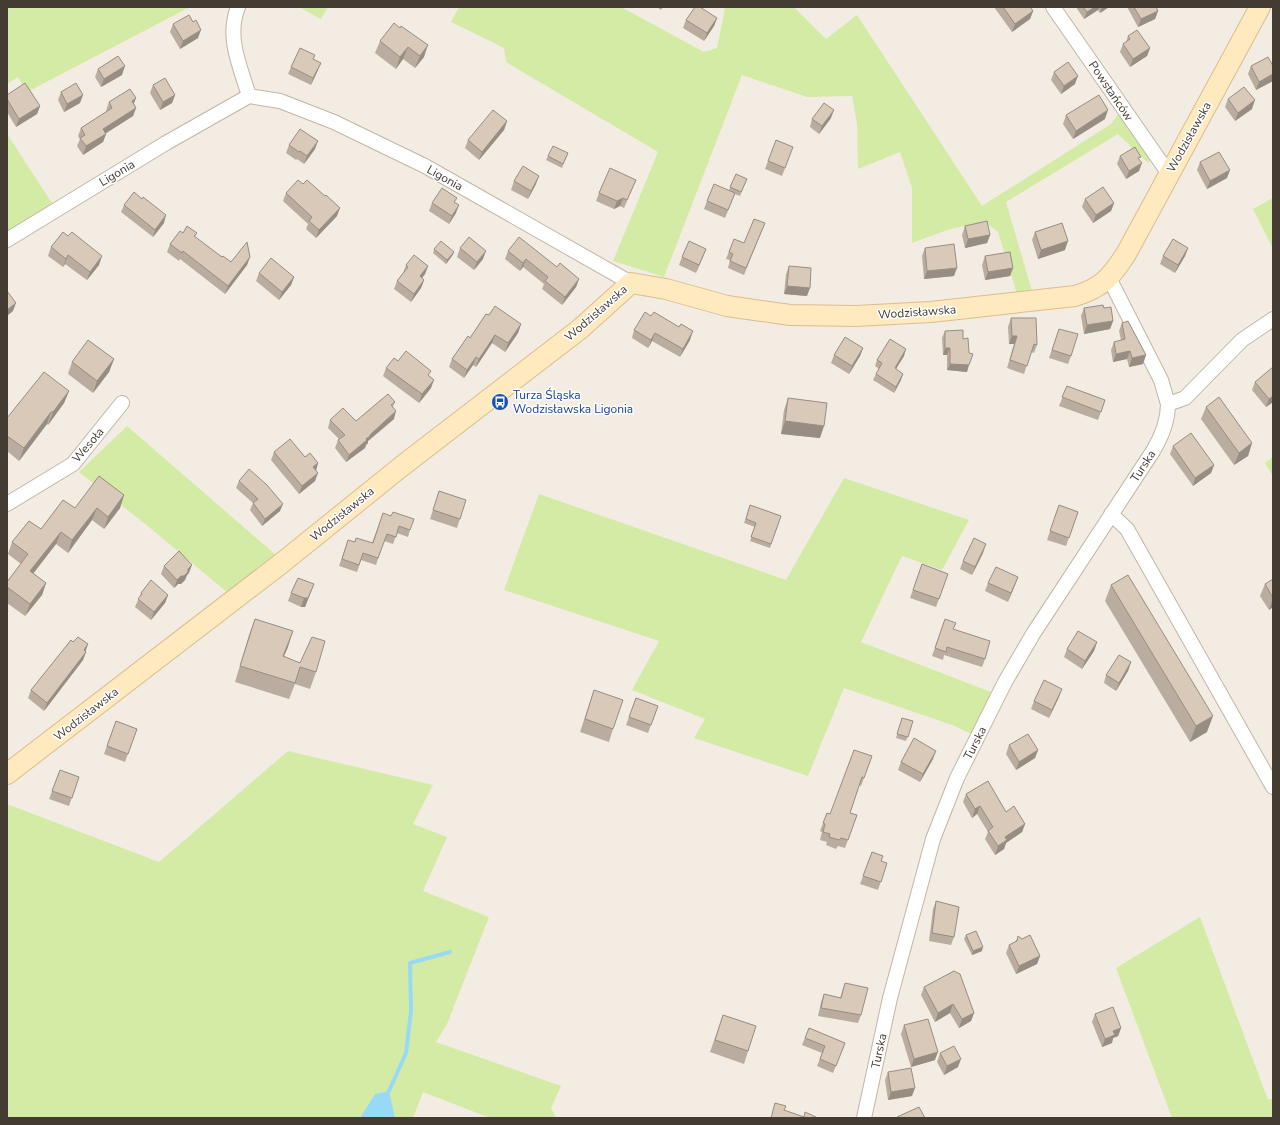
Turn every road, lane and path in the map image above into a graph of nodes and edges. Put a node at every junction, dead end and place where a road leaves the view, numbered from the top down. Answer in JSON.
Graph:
{"nodes":[{"id":1,"x":238,"y":7,"type":"edge"},
{"id":2,"x":1054,"y":7,"type":"edge"},
{"id":3,"x":1260,"y":7,"type":"edge"},
{"id":4,"x":249,"y":96,"type":"junction"},
{"id":5,"x":1168,"y":174,"type":"junction"},
{"id":6,"x":7,"y":240,"type":"edge"},
{"id":7,"x":1109,"y":278,"type":"junction"},
{"id":8,"x":631,"y":283,"type":"junction"},
{"id":9,"x":1273,"y":319,"type":"edge"},
{"id":10,"x":122,"y":403,"type":"dead end"},
{"id":11,"x":1168,"y":404,"type":"junction"},
{"id":12,"x":7,"y":504,"type":"edge"},
{"id":13,"x":1111,"y":514,"type":"junction"},
{"id":14,"x":7,"y":774,"type":"edge"},
{"id":15,"x":1273,"y":787,"type":"edge"},
{"id":16,"x":864,"y":1118,"type":"edge"}],
"edges":[{"from":1,"to":4,"type":"street"},
{"from":2,"to":5,"type":"street","name":"Powstańców"},
{"from":3,"to":5,"type":"street","name":"Wodzisławska"},
{"from":4,"to":6,"type":"street","name":"Ligonia"},
{"from":4,"to":8,"type":"street","name":"Ligonia"},
{"from":5,"to":7,"type":"street","name":"Wodzisławska"},
{"from":7,"to":8,"type":"street","name":"Wodzisławska"},
{"from":7,"to":11,"type":"street","name":"Turska"},
{"from":8,"to":14,"type":"street","name":"Wodzisławska"},
{"from":9,"to":11,"type":"street"},
{"from":10,"to":12,"type":"street","name":"Wesoła"},
{"from":11,"to":13,"type":"street","name":"Turska"},
{"from":13,"to":15,"type":"street"},
{"from":13,"to":16,"type":"street","name":"Turska"}]}
